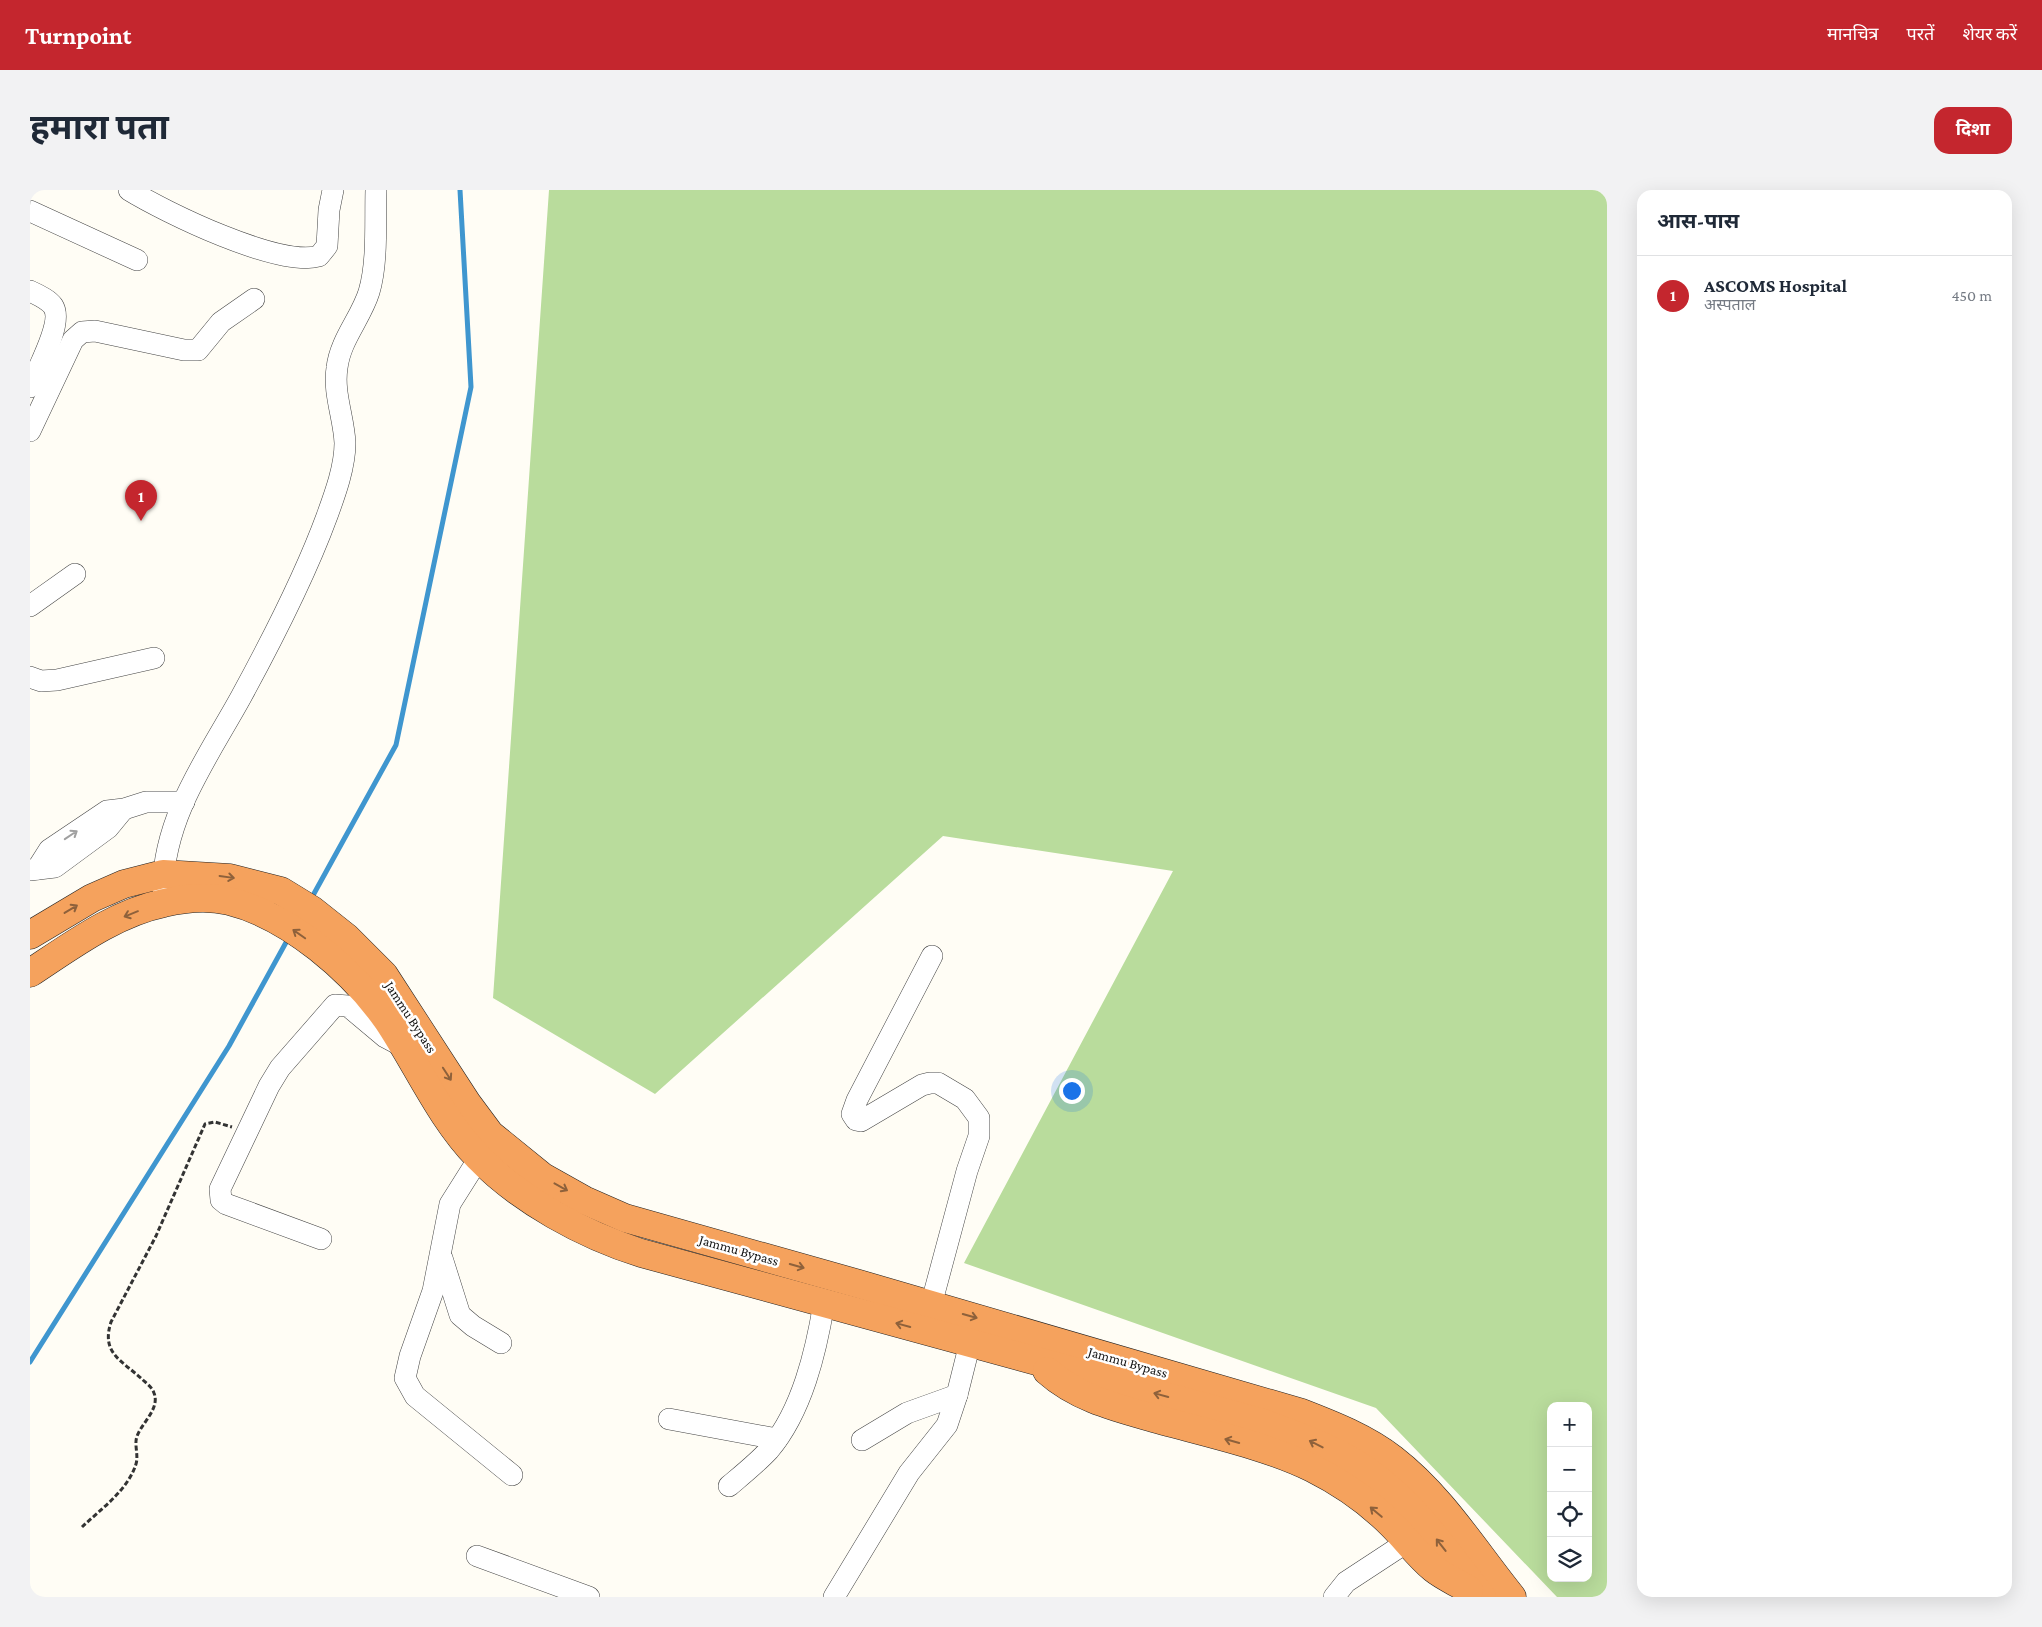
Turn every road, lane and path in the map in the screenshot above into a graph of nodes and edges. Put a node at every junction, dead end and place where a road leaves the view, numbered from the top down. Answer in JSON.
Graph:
{"nodes":[{"id":1,"x":129,"y":190,"type":"edge"},
{"id":2,"x":333,"y":190,"type":"edge"},
{"id":3,"x":376,"y":190,"type":"edge"},
{"id":4,"x":30,"y":211,"type":"edge"},
{"id":5,"x":137,"y":260,"type":"dead end"},
{"id":6,"x":30,"y":292,"type":"edge"},
{"id":7,"x":254,"y":299,"type":"dead end"},
{"id":8,"x":30,"y":387,"type":"edge"},
{"id":9,"x":30,"y":431,"type":"edge"},
{"id":10,"x":75,"y":574,"type":"dead end"},
{"id":11,"x":30,"y":606,"type":"edge"},
{"id":12,"x":154,"y":658,"type":"dead end"},
{"id":13,"x":30,"y":677,"type":"edge"},
{"id":14,"x":184,"y":802,"type":"junction"},
{"id":15,"x":34,"y":870,"type":"edge"},
{"id":16,"x":163,"y":874,"type":"junction"},
{"id":17,"x":162,"y":903,"type":"junction"},
{"id":18,"x":30,"y":935,"type":"edge"},
{"id":19,"x":932,"y":956,"type":"dead end"},
{"id":20,"x":30,"y":973,"type":"edge"},
{"id":21,"x":402,"y":1046,"type":"junction"},
{"id":22,"x":246,"y":1132,"type":"junction"},
{"id":23,"x":479,"y":1158,"type":"junction"},
{"id":24,"x":321,"y":1239,"type":"dead end"},
{"id":25,"x":440,"y":1253,"type":"junction"},
{"id":26,"x":824,"y":1303,"type":"junction"},
{"id":27,"x":931,"y":1305,"type":"junction"},
{"id":28,"x":501,"y":1343,"type":"dead end"},
{"id":29,"x":970,"y":1343,"type":"junction"},
{"id":30,"x":1034,"y":1360,"type":"junction"},
{"id":31,"x":957,"y":1395,"type":"junction"},
{"id":32,"x":669,"y":1419,"type":"dead end"},
{"id":33,"x":777,"y":1439,"type":"junction"},
{"id":34,"x":862,"y":1440,"type":"dead end"},
{"id":35,"x":512,"y":1475,"type":"dead end"},
{"id":36,"x":729,"y":1486,"type":"dead end"},
{"id":37,"x":82,"y":1527,"type":"dead end"},
{"id":38,"x":1407,"y":1542,"type":"junction"},
{"id":39,"x":477,"y":1556,"type":"dead end"},
{"id":40,"x":589,"y":1597,"type":"edge"},
{"id":41,"x":834,"y":1597,"type":"edge"},
{"id":42,"x":1334,"y":1597,"type":"edge"},
{"id":43,"x":1482,"y":1597,"type":"edge"},
{"id":44,"x":1512,"y":1597,"type":"edge"}],
"edges":[{"from":1,"to":2,"type":"street"},
{"from":3,"to":14,"type":"street"},
{"from":4,"to":5,"type":"street"},
{"from":6,"to":8,"type":"street"},
{"from":7,"to":9,"type":"street"},
{"from":10,"to":11,"type":"street"},
{"from":12,"to":13,"type":"street"},
{"from":14,"to":15,"type":"street"},
{"from":14,"to":16,"type":"street"},
{"from":16,"to":17,"type":"street"},
{"from":18,"to":16,"type":"highway","name":"Jammu Bypass","one_way":true},
{"from":16,"to":27,"type":"highway","name":"Jammu Bypass","one_way":true},
{"from":17,"to":20,"type":"highway","name":"Jammu Bypass","one_way":true},
{"from":21,"to":17,"type":"highway","name":"Jammu Bypass","one_way":true},
{"from":19,"to":27,"type":"street"},
{"from":21,"to":22,"type":"street"},
{"from":21,"to":23,"type":"highway","name":"Jammu Bypass"},
{"from":22,"to":24,"type":"street"},
{"from":22,"to":37,"type":"path"},
{"from":23,"to":25,"type":"street"},
{"from":23,"to":26,"type":"highway","name":"Jammu Bypass"},
{"from":25,"to":28,"type":"street"},
{"from":25,"to":35,"type":"street"},
{"from":29,"to":26,"type":"highway","name":"Jammu Bypass","one_way":true},
{"from":26,"to":33,"type":"street"},
{"from":27,"to":44,"type":"highway","name":"Jammu Bypass","one_way":true},
{"from":29,"to":30,"type":"highway","name":"Jammu Bypass"},
{"from":29,"to":31,"type":"street"},
{"from":38,"to":30,"type":"highway","one_way":true},
{"from":43,"to":30,"type":"highway","name":"Jammu Bypass","one_way":true},
{"from":31,"to":34,"type":"street"},
{"from":31,"to":41,"type":"street"},
{"from":32,"to":33,"type":"street"},
{"from":33,"to":36,"type":"street"},
{"from":38,"to":42,"type":"street"},
{"from":38,"to":43,"type":"highway"},
{"from":39,"to":40,"type":"street"}]}
